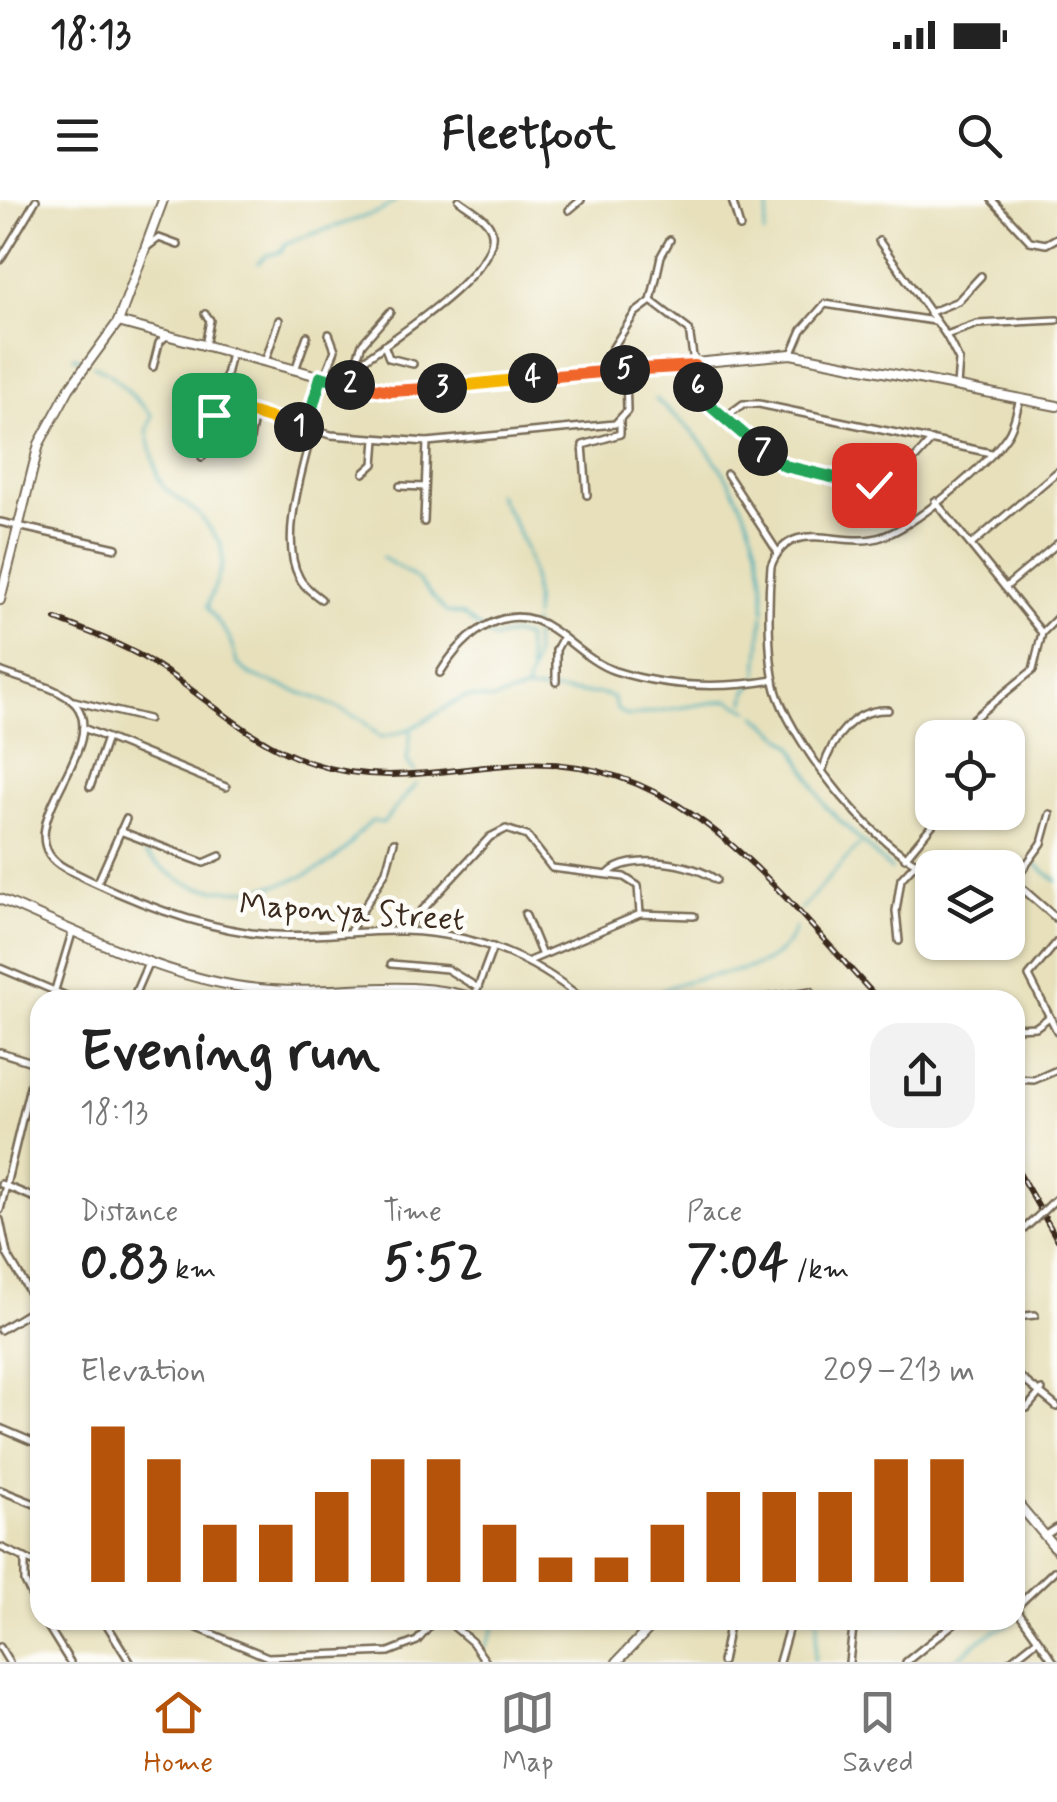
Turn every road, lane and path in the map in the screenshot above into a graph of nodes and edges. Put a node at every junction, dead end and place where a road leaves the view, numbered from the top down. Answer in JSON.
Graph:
{"nodes":[{"id":1,"x":36,"y":200,"type":"edge"},
{"id":2,"x":163,"y":200,"type":"edge"},
{"id":3,"x":459,"y":200,"type":"edge"},
{"id":4,"x":580,"y":200,"type":"edge"},
{"id":5,"x":732,"y":200,"type":"edge"},
{"id":6,"x":992,"y":200,"type":"edge"},
{"id":7,"x":569,"y":210,"type":"dead end"},
{"id":8,"x":740,"y":227,"type":"dead end"},
{"id":9,"x":1057,"y":238,"type":"edge"},
{"id":10,"x":670,"y":240,"type":"dead end"},
{"id":11,"x":879,"y":241,"type":"dead end"},
{"id":12,"x":178,"y":245,"type":"dead end"},
{"id":13,"x":145,"y":248,"type":"junction"},
{"id":14,"x":0,"y":260,"type":"edge"},
{"id":15,"x":980,"y":276,"type":"dead end"},
{"id":16,"x":652,"y":300,"type":"junction"},
{"id":17,"x":390,"y":312,"type":"dead end"},
{"id":18,"x":929,"y":313,"type":"junction"},
{"id":19,"x":205,"y":314,"type":"dead end"},
{"id":20,"x":278,"y":320,"type":"dead end"},
{"id":21,"x":1057,"y":320,"type":"edge"},
{"id":22,"x":934,"y":321,"type":"junction"},
{"id":23,"x":118,"y":322,"type":"junction"},
{"id":24,"x":329,"y":334,"type":"dead end"},
{"id":25,"x":946,"y":335,"type":"junction"},
{"id":26,"x":167,"y":336,"type":"junction"},
{"id":27,"x":307,"y":336,"type":"dead end"},
{"id":28,"x":204,"y":346,"type":"junction"},
{"id":29,"x":384,"y":346,"type":"junction"},
{"id":30,"x":231,"y":353,"type":"junction"},
{"id":31,"x":791,"y":354,"type":"junction"},
{"id":32,"x":265,"y":362,"type":"junction"},
{"id":33,"x":413,"y":364,"type":"dead end"},
{"id":34,"x":695,"y":364,"type":"junction"},
{"id":35,"x":154,"y":367,"type":"dead end"},
{"id":36,"x":353,"y":368,"type":"junction"},
{"id":37,"x":295,"y":370,"type":"junction"},
{"id":38,"x":626,"y":370,"type":"junction"},
{"id":39,"x":598,"y":371,"type":"junction"},
{"id":40,"x":323,"y":378,"type":"junction"},
{"id":41,"x":348,"y":384,"type":"junction"},
{"id":42,"x":958,"y":386,"type":"junction"},
{"id":43,"x":1020,"y":399,"type":"junction"},
{"id":44,"x":226,"y":405,"type":"junction"},
{"id":45,"x":1057,"y":406,"type":"edge"},
{"id":46,"x":255,"y":414,"type":"junction"},
{"id":47,"x":724,"y":418,"type":"junction"},
{"id":48,"x":620,"y":422,"type":"junction"},
{"id":49,"x":309,"y":430,"type":"junction"},
{"id":50,"x":376,"y":439,"type":"junction"},
{"id":51,"x":932,"y":440,"type":"junction"},
{"id":52,"x":427,"y":442,"type":"junction"},
{"id":53,"x":249,"y":444,"type":"dead end"},
{"id":54,"x":991,"y":453,"type":"junction"},
{"id":55,"x":202,"y":457,"type":"dead end"},
{"id":56,"x":1057,"y":472,"type":"edge"},
{"id":57,"x":364,"y":473,"type":"dead end"},
{"id":58,"x":727,"y":474,"type":"dead end"},
{"id":59,"x":400,"y":486,"type":"dead end"},
{"id":60,"x":425,"y":487,"type":"junction"},
{"id":61,"x":588,"y":495,"type":"dead end"},
{"id":62,"x":935,"y":501,"type":"junction"},
{"id":63,"x":0,"y":522,"type":"edge"},
{"id":64,"x":424,"y":522,"type":"dead end"},
{"id":65,"x":19,"y":527,"type":"junction"},
{"id":66,"x":972,"y":544,"type":"junction"},
{"id":67,"x":1057,"y":544,"type":"edge"},
{"id":68,"x":116,"y":548,"type":"dead end"},
{"id":69,"x":778,"y":552,"type":"junction"},
{"id":70,"x":1007,"y":586,"type":"junction"},
{"id":71,"x":321,"y":599,"type":"dead end"},
{"id":72,"x":0,"y":600,"type":"edge"},
{"id":73,"x":1057,"y":618,"type":"edge"},
{"id":74,"x":1042,"y":633,"type":"junction"},
{"id":75,"x":562,"y":636,"type":"junction"},
{"id":76,"x":0,"y":671,"type":"edge"},
{"id":77,"x":440,"y":673,"type":"dead end"},
{"id":78,"x":774,"y":680,"type":"junction"},
{"id":79,"x":556,"y":682,"type":"dead end"},
{"id":80,"x":71,"y":700,"type":"junction"},
{"id":81,"x":888,"y":710,"type":"dead end"},
{"id":82,"x":148,"y":719,"type":"dead end"},
{"id":83,"x":974,"y":719,"type":"dead end"},
{"id":84,"x":83,"y":728,"type":"junction"},
{"id":85,"x":106,"y":738,"type":"junction"},
{"id":86,"x":824,"y":769,"type":"junction"},
{"id":87,"x":90,"y":787,"type":"dead end"},
{"id":88,"x":226,"y":787,"type":"dead end"},
{"id":89,"x":1050,"y":814,"type":"dead end"},
{"id":90,"x":126,"y":819,"type":"dead end"},
{"id":91,"x":928,"y":830,"type":"edge"},
{"id":92,"x":120,"y":831,"type":"junction"},
{"id":93,"x":394,"y":842,"type":"dead end"},
{"id":94,"x":220,"y":856,"type":"dead end"},
{"id":95,"x":905,"y":858,"type":"junction"},
{"id":96,"x":915,"y":864,"type":"joint"},
{"id":97,"x":1025,"y":866,"type":"edge"},
{"id":98,"x":608,"y":874,"type":"junction"},
{"id":99,"x":716,"y":880,"type":"dead end"},
{"id":100,"x":98,"y":882,"type":"junction"},
{"id":101,"x":1025,"y":889,"type":"edge"},
{"id":102,"x":0,"y":899,"type":"edge"},
{"id":103,"x":525,"y":914,"type":"dead end"},
{"id":104,"x":640,"y":914,"type":"junction"},
{"id":105,"x":694,"y":916,"type":"dead end"},
{"id":106,"x":1057,"y":919,"type":"edge"},
{"id":107,"x":73,"y":930,"type":"junction"},
{"id":108,"x":403,"y":931,"type":"junction"},
{"id":109,"x":349,"y":933,"type":"junction"},
{"id":110,"x":899,"y":942,"type":"dead end"},
{"id":111,"x":1057,"y":942,"type":"edge"},
{"id":112,"x":493,"y":947,"type":"junction"},
{"id":113,"x":540,"y":953,"type":"junction"},
{"id":114,"x":149,"y":961,"type":"junction"},
{"id":115,"x":528,"y":961,"type":"junction"},
{"id":116,"x":391,"y":964,"type":"dead end"},
{"id":117,"x":0,"y":968,"type":"edge"},
{"id":118,"x":54,"y":990,"type":"joint"},
{"id":119,"x":136,"y":990,"type":"edge"},
{"id":120,"x":262,"y":990,"type":"edge"},
{"id":121,"x":262,"y":990,"type":"edge"},
{"id":122,"x":431,"y":990,"type":"edge"},
{"id":123,"x":471,"y":990,"type":"edge"},
{"id":124,"x":479,"y":990,"type":"edge"},
{"id":125,"x":570,"y":990,"type":"edge"},
{"id":126,"x":1049,"y":1017,"type":"junction"},
{"id":127,"x":1025,"y":1028,"type":"edge"},
{"id":128,"x":1057,"y":1031,"type":"edge"},
{"id":129,"x":0,"y":1052,"type":"edge"},
{"id":130,"x":30,"y":1060,"type":"edge"},
{"id":131,"x":1057,"y":1070,"type":"edge"},
{"id":132,"x":1025,"y":1080,"type":"edge"},
{"id":133,"x":30,"y":1084,"type":"edge"},
{"id":134,"x":2,"y":1184,"type":"edge"},
{"id":135,"x":30,"y":1196,"type":"edge"},
{"id":136,"x":1057,"y":1198,"type":"edge"},
{"id":137,"x":0,"y":1210,"type":"edge"},
{"id":138,"x":0,"y":1220,"type":"edge"},
{"id":139,"x":1025,"y":1227,"type":"edge"},
{"id":140,"x":4,"y":1254,"type":"edge"},
{"id":141,"x":30,"y":1294,"type":"edge"},
{"id":142,"x":30,"y":1313,"type":"edge"},
{"id":143,"x":1036,"y":1315,"type":"dead end"},
{"id":144,"x":1025,"y":1316,"type":"edge"},
{"id":145,"x":0,"y":1330,"type":"edge"},
{"id":146,"x":1025,"y":1379,"type":"edge"},
{"id":147,"x":1042,"y":1390,"type":"junction"},
{"id":148,"x":1057,"y":1407,"type":"edge"},
{"id":149,"x":1027,"y":1408,"type":"dead end"},
{"id":150,"x":0,"y":1428,"type":"edge"},
{"id":151,"x":30,"y":1440,"type":"edge"},
{"id":152,"x":0,"y":1490,"type":"edge"},
{"id":153,"x":30,"y":1502,"type":"edge"},
{"id":154,"x":1025,"y":1511,"type":"edge"},
{"id":155,"x":1057,"y":1528,"type":"edge"},
{"id":156,"x":1046,"y":1534,"type":"junction"},
{"id":157,"x":0,"y":1547,"type":"edge"},
{"id":158,"x":1057,"y":1550,"type":"edge"},
{"id":159,"x":24,"y":1558,"type":"junction"},
{"id":160,"x":30,"y":1561,"type":"edge"},
{"id":161,"x":1054,"y":1571,"type":"dead end"},
{"id":162,"x":30,"y":1592,"type":"edge"},
{"id":163,"x":1025,"y":1599,"type":"edge"},
{"id":164,"x":1025,"y":1622,"type":"edge"},
{"id":165,"x":50,"y":1630,"type":"edge"},
{"id":166,"x":110,"y":1630,"type":"edge"},
{"id":167,"x":200,"y":1630,"type":"edge"},
{"id":168,"x":425,"y":1630,"type":"edge"},
{"id":169,"x":458,"y":1630,"type":"edge"},
{"id":170,"x":647,"y":1630,"type":"edge"},
{"id":171,"x":726,"y":1630,"type":"edge"},
{"id":172,"x":788,"y":1630,"type":"edge"},
{"id":173,"x":853,"y":1630,"type":"edge"},
{"id":174,"x":945,"y":1630,"type":"edge"},
{"id":175,"x":1038,"y":1640,"type":"junction"},
{"id":176,"x":0,"y":1648,"type":"edge"},
{"id":177,"x":372,"y":1658,"type":"edge"},
{"id":178,"x":267,"y":1660,"type":"edge"},
{"id":179,"x":9,"y":1662,"type":"edge"},
{"id":180,"x":70,"y":1662,"type":"edge"},
{"id":181,"x":130,"y":1662,"type":"edge"},
{"id":182,"x":486,"y":1662,"type":"edge"},
{"id":183,"x":616,"y":1662,"type":"edge"},
{"id":184,"x":722,"y":1662,"type":"edge"},
{"id":185,"x":779,"y":1662,"type":"edge"},
{"id":186,"x":849,"y":1662,"type":"edge"},
{"id":187,"x":906,"y":1662,"type":"edge"},
{"id":188,"x":1009,"y":1662,"type":"edge"},
{"id":189,"x":1054,"y":1662,"type":"edge"}],
"edges":[{"from":1,"to":14,"type":"street"},
{"from":2,"to":13,"type":"street"},
{"from":3,"to":29,"type":"street"},
{"from":4,"to":7,"type":"street"},
{"from":5,"to":8,"type":"street"},
{"from":6,"to":9,"type":"street"},
{"from":10,"to":16,"type":"street"},
{"from":11,"to":18,"type":"street"},
{"from":12,"to":13,"type":"street"},
{"from":13,"to":23,"type":"street"},
{"from":15,"to":18,"type":"street"},
{"from":16,"to":34,"type":"street"},
{"from":16,"to":39,"type":"street"},
{"from":17,"to":36,"type":"street"},
{"from":18,"to":22,"type":"street"},
{"from":19,"to":28,"type":"street"},
{"from":20,"to":32,"type":"street"},
{"from":21,"to":25,"type":"street"},
{"from":22,"to":25,"type":"street"},
{"from":22,"to":31,"type":"street"},
{"from":23,"to":26,"type":"street"},
{"from":23,"to":65,"type":"street"},
{"from":24,"to":40,"type":"street"},
{"from":25,"to":42,"type":"street"},
{"from":26,"to":28,"type":"street"},
{"from":26,"to":35,"type":"street"},
{"from":27,"to":37,"type":"street"},
{"from":28,"to":30,"type":"street"},
{"from":29,"to":33,"type":"street"},
{"from":29,"to":36,"type":"street"},
{"from":30,"to":32,"type":"street"},
{"from":30,"to":44,"type":"street"},
{"from":31,"to":34,"type":"street"},
{"from":31,"to":42,"type":"street"},
{"from":32,"to":37,"type":"street"},
{"from":34,"to":38,"type":"street"},
{"from":34,"to":47,"type":"street"},
{"from":36,"to":41,"type":"street"},
{"from":37,"to":40,"type":"street"},
{"from":38,"to":39,"type":"street"},
{"from":38,"to":48,"type":"street"},
{"from":39,"to":41,"type":"street"},
{"from":40,"to":41,"type":"street"},
{"from":40,"to":49,"type":"street"},
{"from":42,"to":43,"type":"street"},
{"from":43,"to":45,"type":"street"},
{"from":43,"to":54,"type":"street"},
{"from":44,"to":46,"type":"street"},
{"from":44,"to":55,"type":"street"},
{"from":46,"to":49,"type":"street"},
{"from":46,"to":53,"type":"street"},
{"from":47,"to":51,"type":"street"},
{"from":47,"to":51,"type":"street"},
{"from":48,"to":52,"type":"street"},
{"from":48,"to":61,"type":"street"},
{"from":49,"to":50,"type":"street"},
{"from":49,"to":71,"type":"street"},
{"from":50,"to":52,"type":"street"},
{"from":50,"to":57,"type":"street"},
{"from":51,"to":54,"type":"street"},
{"from":52,"to":60,"type":"street"},
{"from":54,"to":62,"type":"street"},
{"from":56,"to":66,"type":"street"},
{"from":58,"to":69,"type":"street"},
{"from":59,"to":60,"type":"street"},
{"from":60,"to":64,"type":"street"},
{"from":62,"to":66,"type":"street"},
{"from":62,"to":69,"type":"street"},
{"from":63,"to":65,"type":"street"},
{"from":65,"to":68,"type":"street"},
{"from":65,"to":72,"type":"street"},
{"from":66,"to":70,"type":"street"},
{"from":67,"to":70,"type":"street"},
{"from":69,"to":78,"type":"street"},
{"from":70,"to":74,"type":"street"},
{"from":73,"to":74,"type":"street"},
{"from":74,"to":83,"type":"street"},
{"from":75,"to":77,"type":"street"},
{"from":75,"to":78,"type":"street"},
{"from":75,"to":79,"type":"street"},
{"from":76,"to":80,"type":"street"},
{"from":78,"to":86,"type":"street"},
{"from":80,"to":82,"type":"street"},
{"from":80,"to":84,"type":"street"},
{"from":81,"to":86,"type":"street"},
{"from":84,"to":85,"type":"street"},
{"from":84,"to":100,"type":"street","name":"Maponya Street"},
{"from":85,"to":87,"type":"street"},
{"from":85,"to":88,"type":"street"},
{"from":86,"to":95,"type":"street"},
{"from":89,"to":97,"type":"street"},
{"from":90,"to":92,"type":"street"},
{"from":91,"to":95,"type":"street"},
{"from":92,"to":94,"type":"street"},
{"from":92,"to":100,"type":"street"},
{"from":93,"to":109,"type":"street"},
{"from":95,"to":96,"type":"street"},
{"from":96,"to":110,"type":"street"},
{"from":98,"to":99,"type":"street"},
{"from":98,"to":104,"type":"street"},
{"from":98,"to":108,"type":"street"},
{"from":100,"to":109,"type":"street","name":"Maponya Street"},
{"from":101,"to":106,"type":"street"},
{"from":102,"to":107,"type":"street"},
{"from":103,"to":113,"type":"street"},
{"from":104,"to":105,"type":"street"},
{"from":104,"to":113,"type":"street"},
{"from":107,"to":114,"type":"street"},
{"from":107,"to":118,"type":"street"},
{"from":108,"to":109,"type":"street","name":"Maponya Street"},
{"from":108,"to":112,"type":"street","name":"Maponya Street"},
{"from":111,"to":126,"type":"street"},
{"from":112,"to":115,"type":"street","name":"Maponya Street"},
{"from":112,"to":124,"type":"street","name":"Maponya Street"},
{"from":113,"to":115,"type":"street"},
{"from":114,"to":119,"type":"street"},
{"from":114,"to":120,"type":"street"},
{"from":115,"to":125,"type":"street","name":"Maponya Street"},
{"from":116,"to":123,"type":"street"},
{"from":117,"to":118,"type":"street"},
{"from":121,"to":122,"type":"street"},
{"from":126,"to":127,"type":"street"},
{"from":126,"to":128,"type":"street"},
{"from":129,"to":130,"type":"street"},
{"from":131,"to":132,"type":"street"},
{"from":133,"to":134,"type":"street"},
{"from":134,"to":135,"type":"street"},
{"from":134,"to":137,"type":"street"},
{"from":136,"to":139,"type":"street","bridge":true},
{"from":138,"to":140,"type":"street"},
{"from":140,"to":141,"type":"street"},
{"from":142,"to":145,"type":"street"},
{"from":143,"to":144,"type":"street"},
{"from":146,"to":147,"type":"street"},
{"from":147,"to":148,"type":"street"},
{"from":147,"to":149,"type":"street"},
{"from":150,"to":151,"type":"street"},
{"from":152,"to":153,"type":"street"},
{"from":154,"to":156,"type":"street"},
{"from":155,"to":156,"type":"street"},
{"from":156,"to":158,"type":"street"},
{"from":157,"to":159,"type":"street"},
{"from":159,"to":160,"type":"street"},
{"from":159,"to":162,"type":"street"},
{"from":161,"to":163,"type":"street"},
{"from":164,"to":175,"type":"street"},
{"from":165,"to":180,"type":"street"},
{"from":166,"to":181,"type":"street"},
{"from":167,"to":178,"type":"street"},
{"from":168,"to":177,"type":"street"},
{"from":169,"to":182,"type":"street"},
{"from":170,"to":183,"type":"street"},
{"from":171,"to":184,"type":"street"},
{"from":172,"to":185,"type":"street"},
{"from":173,"to":186,"type":"street"},
{"from":174,"to":187,"type":"street"},
{"from":175,"to":188,"type":"street"},
{"from":175,"to":189,"type":"street"},
{"from":176,"to":179,"type":"street"},
{"from":177,"to":178,"type":"street"}]}
